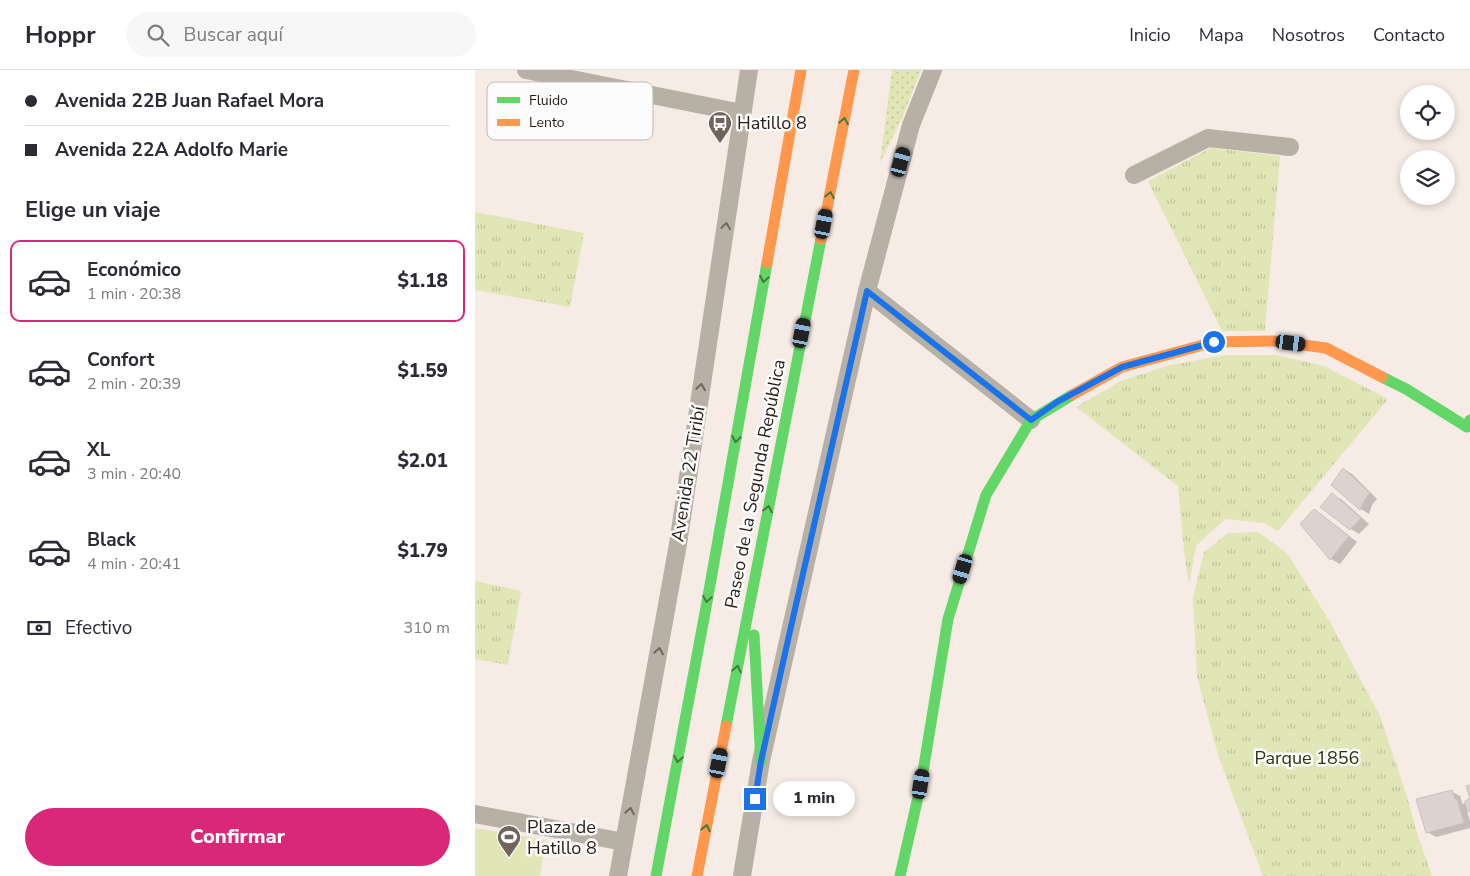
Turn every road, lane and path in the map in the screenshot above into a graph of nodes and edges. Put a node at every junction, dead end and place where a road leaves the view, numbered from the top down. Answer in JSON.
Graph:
{"nodes":[{"id":1,"x":526,"y":70,"type":"edge"},
{"id":2,"x":749,"y":70,"type":"edge"},
{"id":3,"x":801,"y":70,"type":"edge"},
{"id":4,"x":854,"y":70,"type":"edge"},
{"id":5,"x":933,"y":70,"type":"edge"},
{"id":6,"x":587,"y":82,"type":"edge"},
{"id":7,"x":653,"y":95,"type":"edge"},
{"id":8,"x":743,"y":113,"type":"junction"},
{"id":9,"x":1290,"y":147,"type":"dead end"},
{"id":10,"x":1134,"y":175,"type":"dead end"},
{"id":11,"x":867,"y":291,"type":"junction"},
{"id":12,"x":1031,"y":420,"type":"junction"},
{"id":13,"x":1469,"y":425,"type":"edge"},
{"id":14,"x":751,"y":594,"type":"junction"},
{"id":15,"x":761,"y":761,"type":"junction"},
{"id":16,"x":475,"y":814,"type":"edge"},
{"id":17,"x":624,"y":842,"type":"junction"},
{"id":18,"x":618,"y":876,"type":"edge"},
{"id":19,"x":656,"y":876,"type":"edge"},
{"id":20,"x":697,"y":876,"type":"edge"},
{"id":21,"x":742,"y":876,"type":"edge"},
{"id":22,"x":900,"y":876,"type":"edge"}],
"edges":[{"from":1,"to":6,"type":"street"},
{"from":2,"to":8,"type":"street","name":"Avenida 22 Tiribí"},
{"from":3,"to":19,"type":"main road","name":"Paseo de la Segunda República","one_way":true},
{"from":14,"to":4,"type":"main road","name":"Paseo de la Segunda República","one_way":true},
{"from":5,"to":11,"type":"street"},
{"from":7,"to":8,"type":"street"},
{"from":17,"to":8,"type":"street","name":"Avenida 22 Tiribí","one_way":true},
{"from":9,"to":10,"type":"street"},
{"from":11,"to":12,"type":"street"},
{"from":11,"to":15,"type":"street"},
{"from":12,"to":13,"type":"main road"},
{"from":12,"to":22,"type":"main road"},
{"from":14,"to":15,"type":"main road"},
{"from":20,"to":14,"type":"main road","name":"Paseo de la Segunda República","one_way":true},
{"from":15,"to":21,"type":"street"},
{"from":16,"to":17,"type":"street"},
{"from":17,"to":18,"type":"street","name":"Avenida 22 Tiribí"}]}
